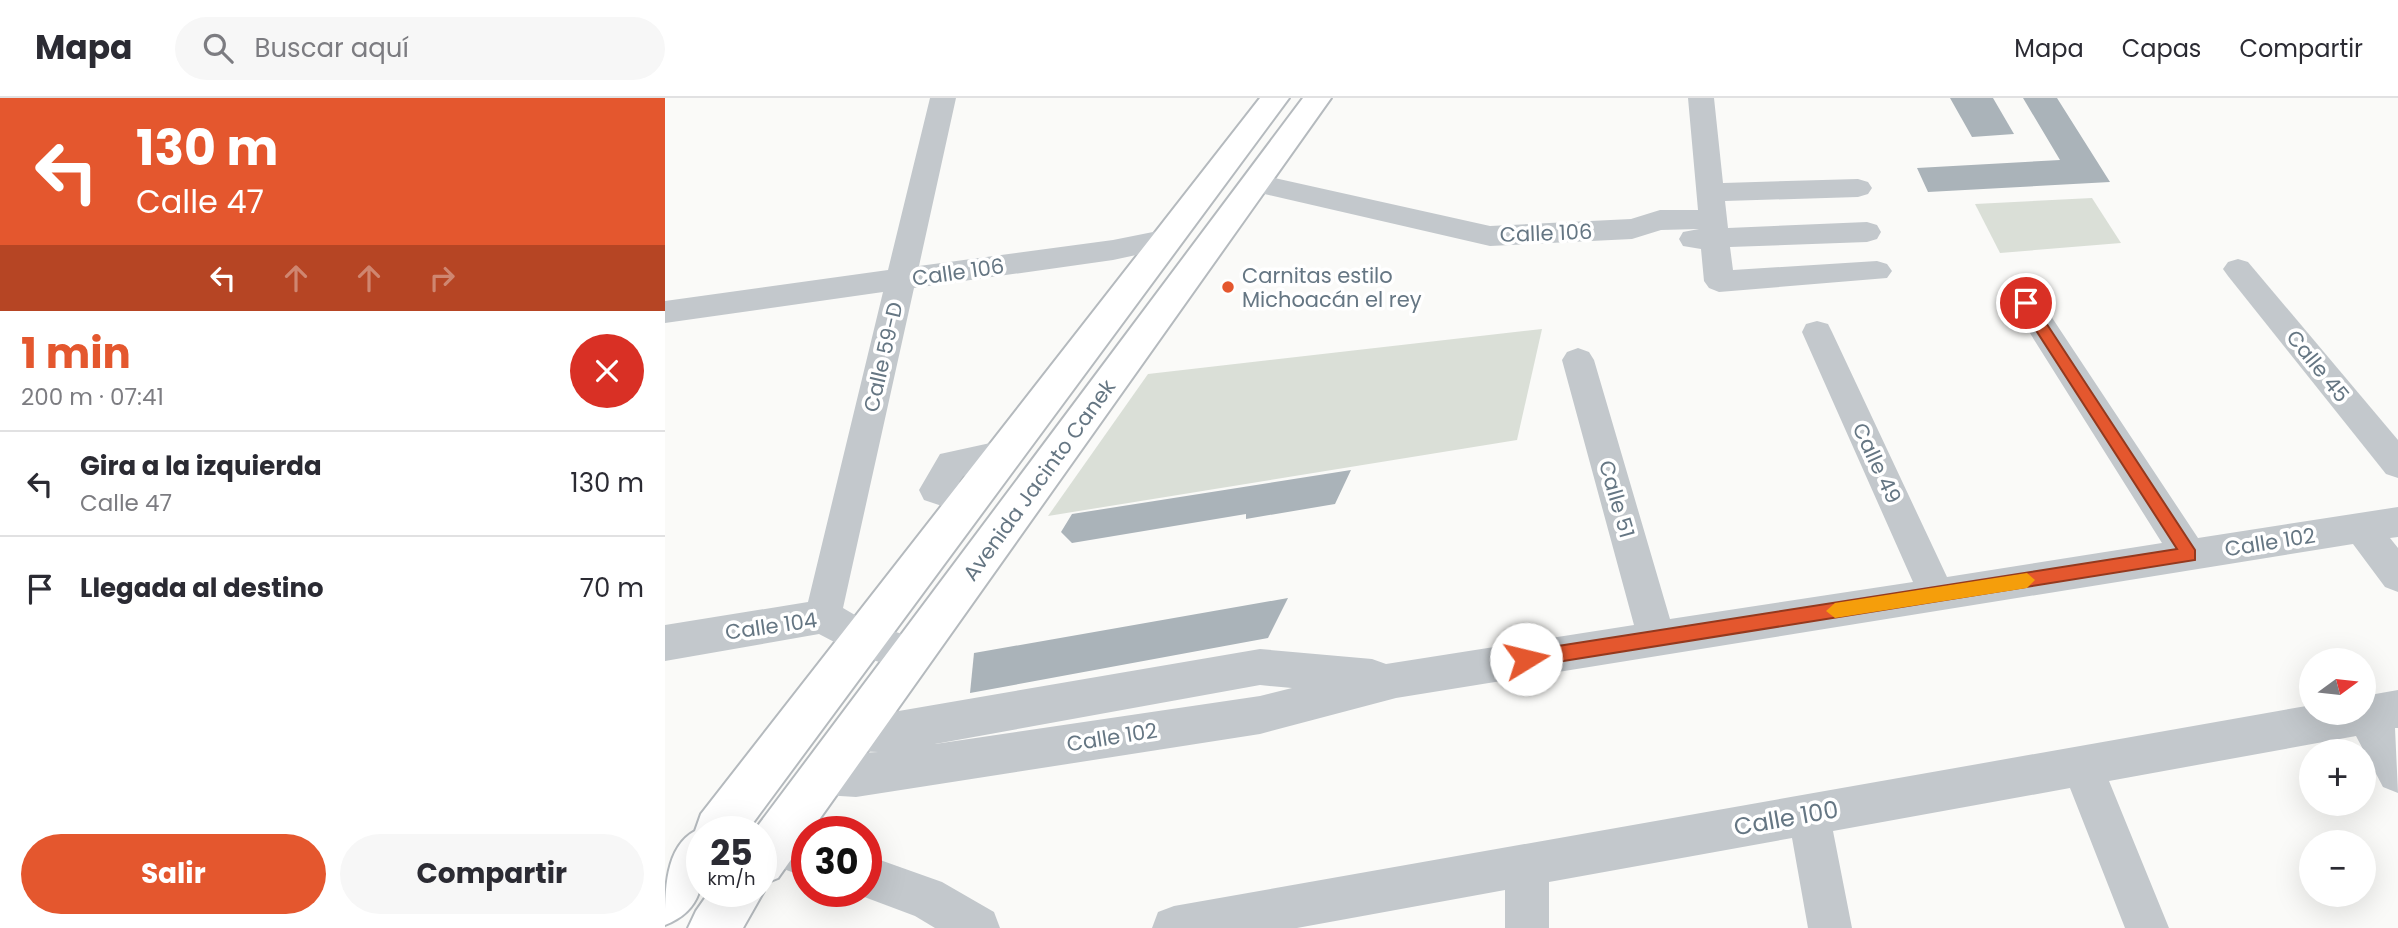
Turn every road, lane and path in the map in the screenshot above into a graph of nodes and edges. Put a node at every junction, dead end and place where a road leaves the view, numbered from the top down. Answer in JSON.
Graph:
{"nodes":[{"id":1,"x":943,"y":98,"type":"edge"},
{"id":2,"x":1275,"y":98,"type":"edge"},
{"id":3,"x":1318,"y":98,"type":"edge"},
{"id":4,"x":1701,"y":98,"type":"edge"},
{"id":5,"x":1256,"y":183,"type":"junction"},
{"id":6,"x":1858,"y":188,"type":"dead end"},
{"id":7,"x":1713,"y":216,"type":"junction"},
{"id":8,"x":1867,"y":232,"type":"dead end"},
{"id":9,"x":1168,"y":239,"type":"junction"},
{"id":10,"x":2238,"y":269,"type":"dead end"},
{"id":11,"x":1877,"y":271,"type":"dead end"},
{"id":12,"x":901,"y":280,"type":"junction"},
{"id":13,"x":2026,"y":303,"type":"dead end"},
{"id":14,"x":665,"y":312,"type":"edge"},
{"id":15,"x":1817,"y":332,"type":"dead end"},
{"id":16,"x":1578,"y":360,"type":"dead end"},
{"id":17,"x":2398,"y":464,"type":"edge"},
{"id":18,"x":2398,"y":522,"type":"edge"},
{"id":19,"x":2361,"y":528,"type":"junction"},
{"id":20,"x":2189,"y":555,"type":"junction"},
{"id":21,"x":2398,"y":576,"type":"edge"},
{"id":22,"x":1937,"y":594,"type":"junction"},
{"id":23,"x":823,"y":616,"type":"junction"},
{"id":24,"x":1656,"y":639,"type":"junction"},
{"id":25,"x":863,"y":640,"type":"junction"},
{"id":26,"x":665,"y":643,"type":"edge"},
{"id":27,"x":912,"y":654,"type":"junction"},
{"id":28,"x":1396,"y":680,"type":"junction"},
{"id":29,"x":2382,"y":712,"type":"edge"},
{"id":30,"x":855,"y":732,"type":"junction"},
{"id":31,"x":2083,"y":765,"type":"junction"},
{"id":32,"x":2398,"y":773,"type":"edge"},
{"id":33,"x":824,"y":775,"type":"junction"},
{"id":34,"x":1809,"y":814,"type":"junction"},
{"id":35,"x":729,"y":816,"type":"edge"},
{"id":36,"x":780,"y":854,"type":"edge"},
{"id":37,"x":1527,"y":865,"type":"junction"},
{"id":38,"x":686,"y":873,"type":"edge"},
{"id":39,"x":882,"y":883,"type":"edge"},
{"id":40,"x":665,"y":901,"type":"edge"},
{"id":41,"x":728,"y":907,"type":"edge"},
{"id":42,"x":713,"y":928,"type":"edge"},
{"id":43,"x":978,"y":928,"type":"edge"},
{"id":44,"x":1177,"y":928,"type":"edge"},
{"id":45,"x":1527,"y":928,"type":"edge"},
{"id":46,"x":1831,"y":928,"type":"edge"},
{"id":47,"x":2147,"y":928,"type":"edge"}],
"edges":[{"from":1,"to":12,"type":"street","name":"Calle 59-D"},
{"from":2,"to":9,"type":"main road","name":"Avenida Jacinto Canek"},
{"from":3,"to":5,"type":"main road","name":"Avenida Jacinto Canek"},
{"from":4,"to":7,"type":"street"},
{"from":5,"to":7,"type":"street","name":"Calle 106"},
{"from":5,"to":27,"type":"main road","name":"Avenida Jacinto Canek"},
{"from":6,"to":7,"type":"street"},
{"from":7,"to":8,"type":"street"},
{"from":7,"to":11,"type":"street"},
{"from":9,"to":12,"type":"street","name":"Calle 106"},
{"from":9,"to":25,"type":"main road","name":"Avenida Jacinto Canek"},
{"from":10,"to":17,"type":"street","name":"Calle 45"},
{"from":12,"to":14,"type":"street","name":"Calle 106"},
{"from":12,"to":23,"type":"street","name":"Calle 59-D"},
{"from":13,"to":20,"type":"street"},
{"from":15,"to":22,"type":"street","name":"Calle 49"},
{"from":16,"to":24,"type":"street","name":"Calle 51"},
{"from":18,"to":19,"type":"street","name":"Calle 102"},
{"from":19,"to":20,"type":"street","name":"Calle 102"},
{"from":19,"to":21,"type":"street"},
{"from":20,"to":22,"type":"street","name":"Calle 102"},
{"from":22,"to":24,"type":"street","name":"Calle 102"},
{"from":23,"to":25,"type":"street","name":"Calle 104"},
{"from":23,"to":26,"type":"street","name":"Calle 104"},
{"from":24,"to":28,"type":"street","name":"Calle 102"},
{"from":25,"to":27,"type":"street","name":"Calle 104"},
{"from":25,"to":35,"type":"main road","name":"Avenida Jacinto Canek"},
{"from":27,"to":30,"type":"main road","name":"Avenida Jacinto Canek"},
{"from":28,"to":30,"type":"street","name":"Calle 102"},
{"from":28,"to":33,"type":"street","name":"Calle 102"},
{"from":29,"to":31,"type":"street","name":"Calle 100"},
{"from":29,"to":32,"type":"street"},
{"from":30,"to":33,"type":"main road","name":"Avenida Jacinto Canek"},
{"from":31,"to":34,"type":"street","name":"Calle 100"},
{"from":31,"to":47,"type":"street"},
{"from":33,"to":36,"type":"main road","name":"Avenida Jacinto Canek"},
{"from":34,"to":37,"type":"street","name":"Calle 100"},
{"from":34,"to":46,"type":"street"},
{"from":37,"to":44,"type":"street","name":"Calle 100"},
{"from":37,"to":45,"type":"street"},
{"from":38,"to":40,"type":"main road"},
{"from":39,"to":43,"type":"street"},
{"from":41,"to":42,"type":"main road"}]}
